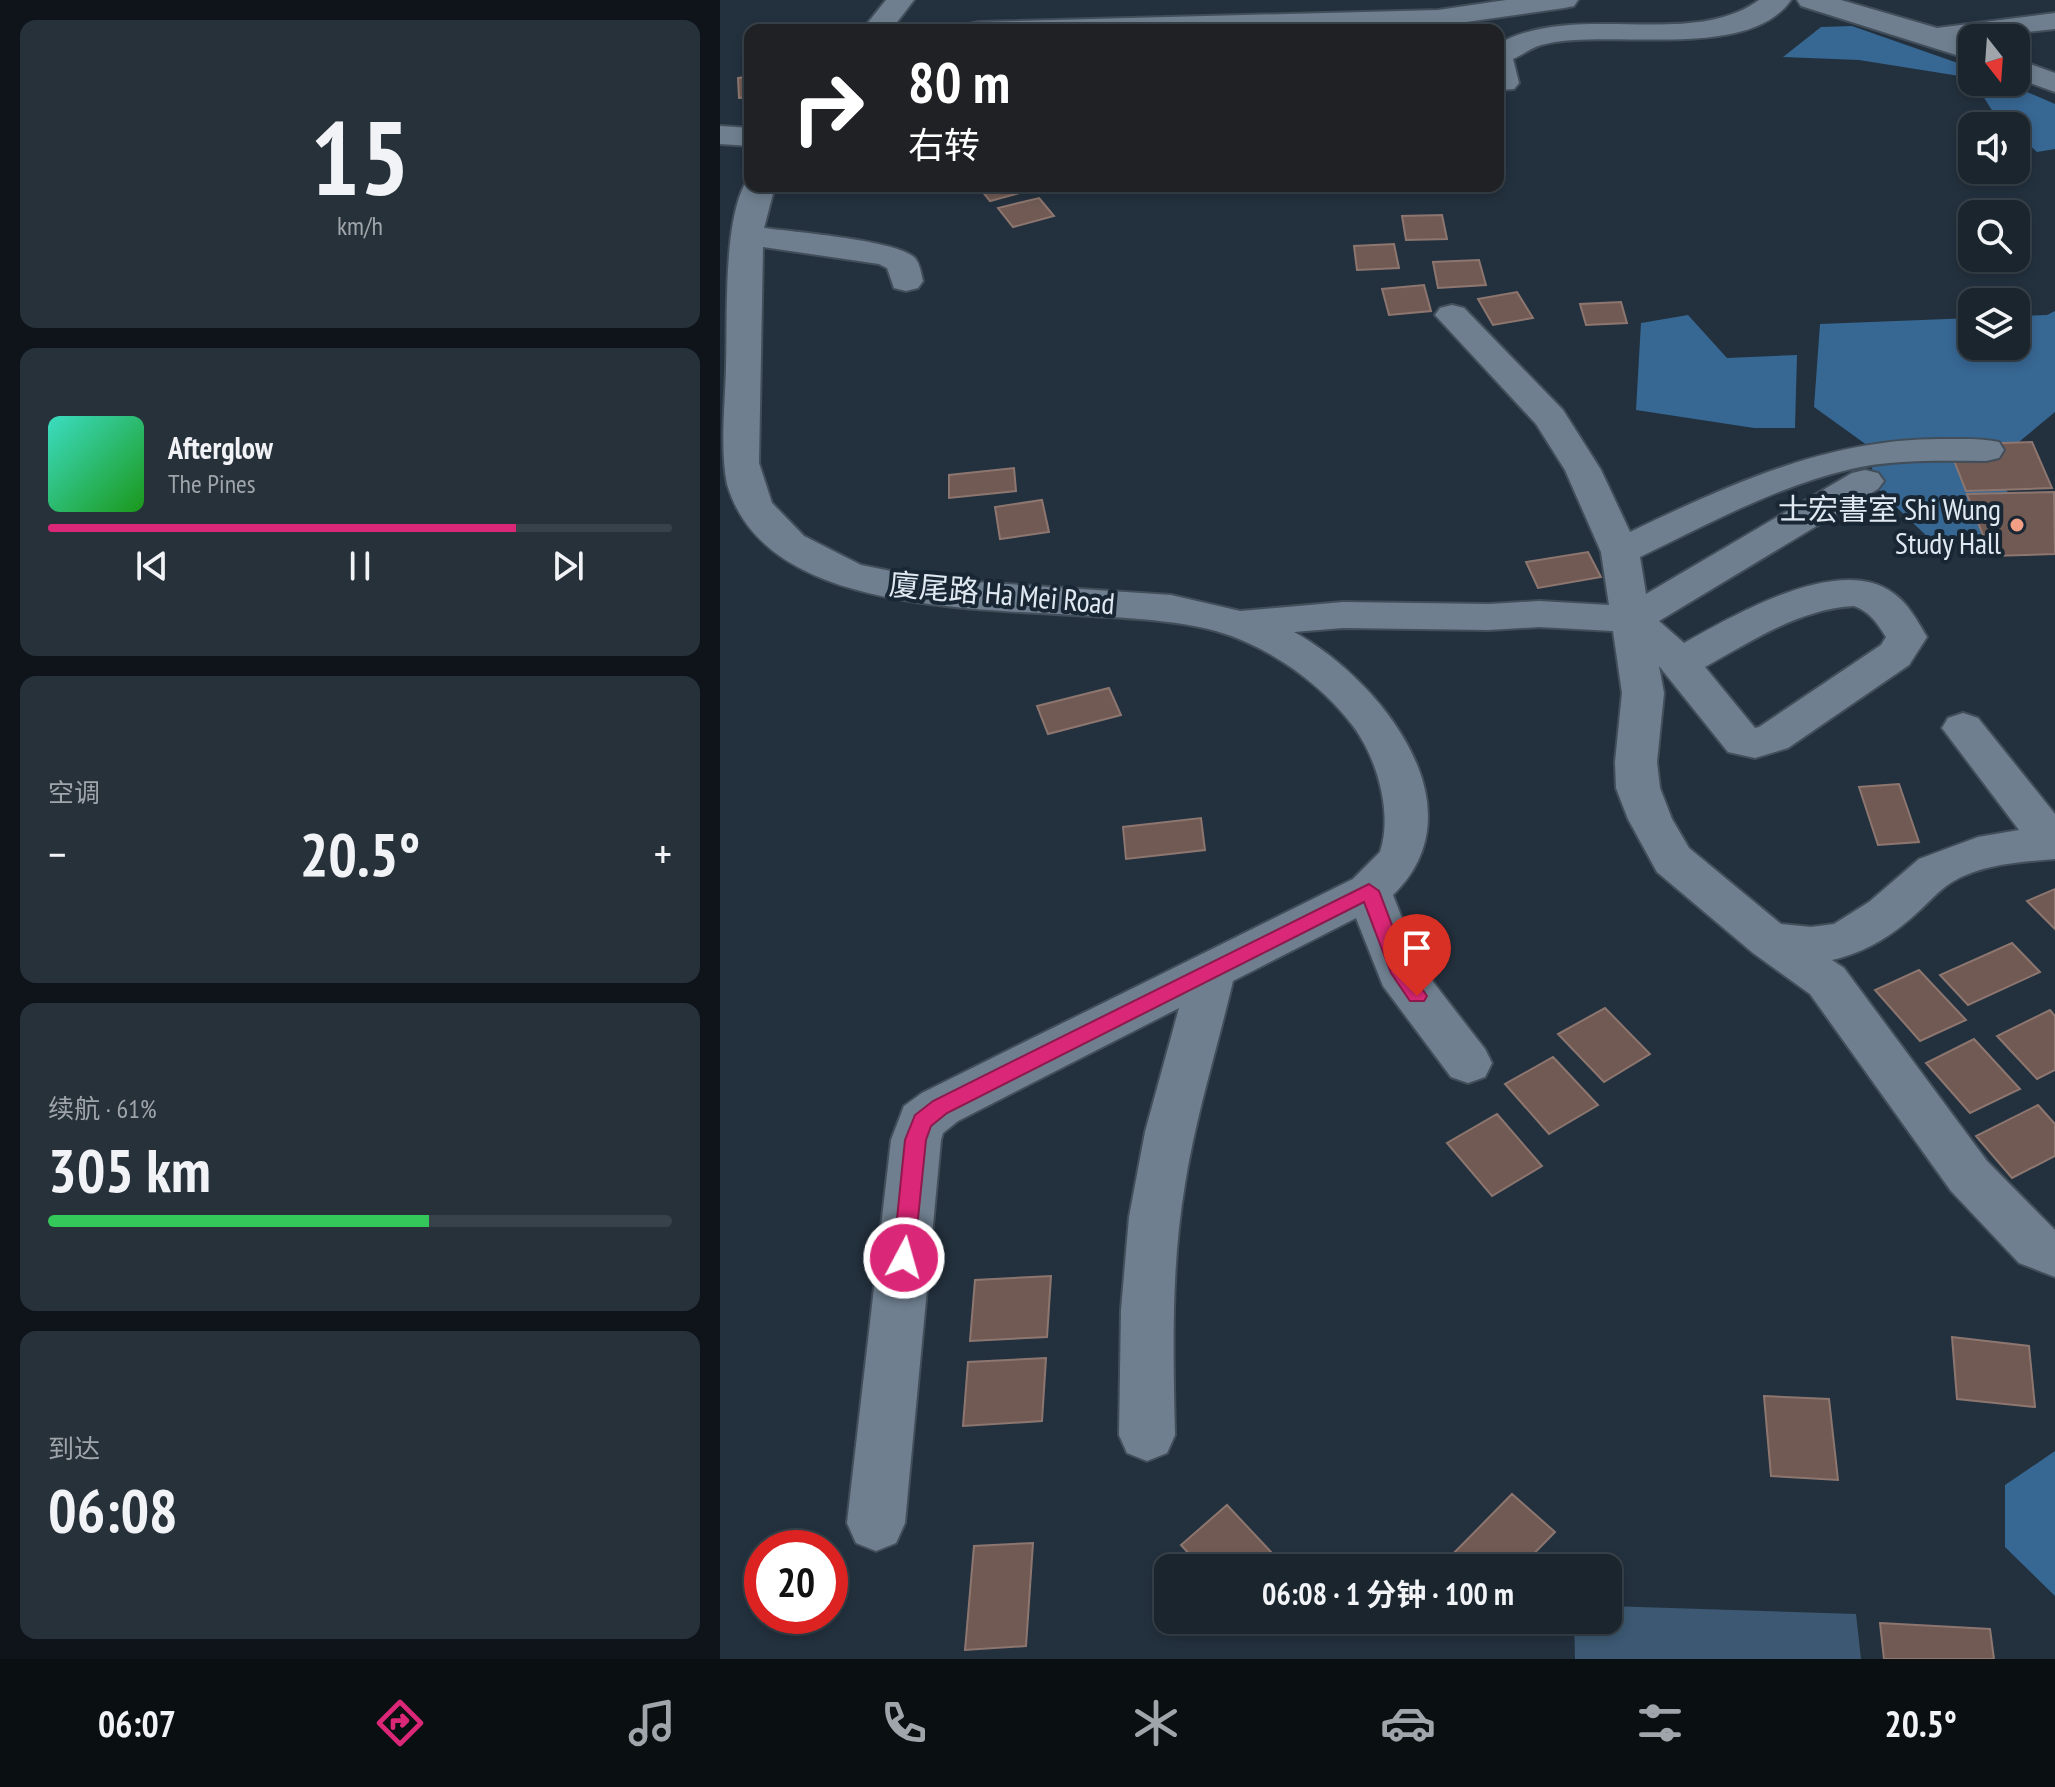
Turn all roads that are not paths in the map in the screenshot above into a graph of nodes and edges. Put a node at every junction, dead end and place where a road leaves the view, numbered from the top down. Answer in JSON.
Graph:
{"nodes":[{"id":1,"x":900,"y":0,"type":"edge"},
{"id":2,"x":1564,"y":0,"type":"edge"},
{"id":3,"x":1777,"y":0,"type":"edge"},
{"id":4,"x":1811,"y":0,"type":"edge"},
{"id":5,"x":1967,"y":9,"type":"dead end"},
{"id":6,"x":2055,"y":21,"type":"edge"},
{"id":7,"x":882,"y":24,"type":"edge"},
{"id":8,"x":1208,"y":24,"type":"edge"},
{"id":9,"x":1973,"y":24,"type":"edge"},
{"id":10,"x":2030,"y":27,"type":"edge"},
{"id":11,"x":1958,"y":38,"type":"edge"},
{"id":12,"x":1504,"y":53,"type":"edge"},
{"id":13,"x":2030,"y":73,"type":"edge"},
{"id":14,"x":2055,"y":83,"type":"edge"},
{"id":15,"x":720,"y":113,"type":"edge"},
{"id":16,"x":744,"y":114,"type":"edge"},
{"id":17,"x":720,"y":135,"type":"edge"},
{"id":18,"x":744,"y":137,"type":"edge"},
{"id":19,"x":757,"y":192,"type":"edge"},
{"id":20,"x":748,"y":235,"type":"junction"},
{"id":21,"x":906,"y":281,"type":"dead end"},
{"id":22,"x":1452,"y":315,"type":"dead end"},
{"id":23,"x":1986,"y":450,"type":"dead end"},
{"id":24,"x":1865,"y":481,"type":"dead end"},
{"id":25,"x":1620,"y":552,"type":"junction"},
{"id":26,"x":1633,"y":619,"type":"junction"},
{"id":27,"x":1240,"y":623,"type":"junction"},
{"id":28,"x":1680,"y":663,"type":"junction"},
{"id":29,"x":1963,"y":728,"type":"dead end"},
{"id":30,"x":2054,"y":842,"type":"edge"},
{"id":31,"x":1369,"y":891,"type":"junction"},
{"id":32,"x":1769,"y":940,"type":"junction"},
{"id":33,"x":1211,"y":973,"type":"junction"},
{"id":34,"x":1468,"y":1063,"type":"dead end"},
{"id":35,"x":2055,"y":1254,"type":"edge"},
{"id":36,"x":1147,"y":1435,"type":"dead end"},
{"id":37,"x":876,"y":1523,"type":"dead end"}],
"edges":[{"from":1,"to":7,"type":"street"},
{"from":2,"to":8,"type":"street"},
{"from":3,"to":12,"type":"street"},
{"from":4,"to":11,"type":"street"},
{"from":5,"to":9,"type":"street"},
{"from":6,"to":10,"type":"street"},
{"from":13,"to":14,"type":"street"},
{"from":15,"to":16,"type":"street"},
{"from":17,"to":18,"type":"street"},
{"from":19,"to":20,"type":"street","name":"廈尾路 Ha Mei Road"},
{"from":20,"to":21,"type":"street"},
{"from":20,"to":27,"type":"street","name":"廈尾路 Ha Mei Road"},
{"from":22,"to":25,"type":"street"},
{"from":23,"to":25,"type":"street"},
{"from":24,"to":26,"type":"street"},
{"from":25,"to":26,"type":"street"},
{"from":26,"to":27,"type":"street"},
{"from":26,"to":28,"type":"street"},
{"from":26,"to":32,"type":"street"},
{"from":27,"to":31,"type":"street","name":"廈尾路 Ha Mei Road"},
{"from":28,"to":28,"type":"street"},
{"from":29,"to":30,"type":"street"},
{"from":30,"to":32,"type":"street"},
{"from":31,"to":33,"type":"street"},
{"from":31,"to":34,"type":"street"},
{"from":32,"to":35,"type":"street"},
{"from":33,"to":36,"type":"street"},
{"from":33,"to":37,"type":"street"}]}
